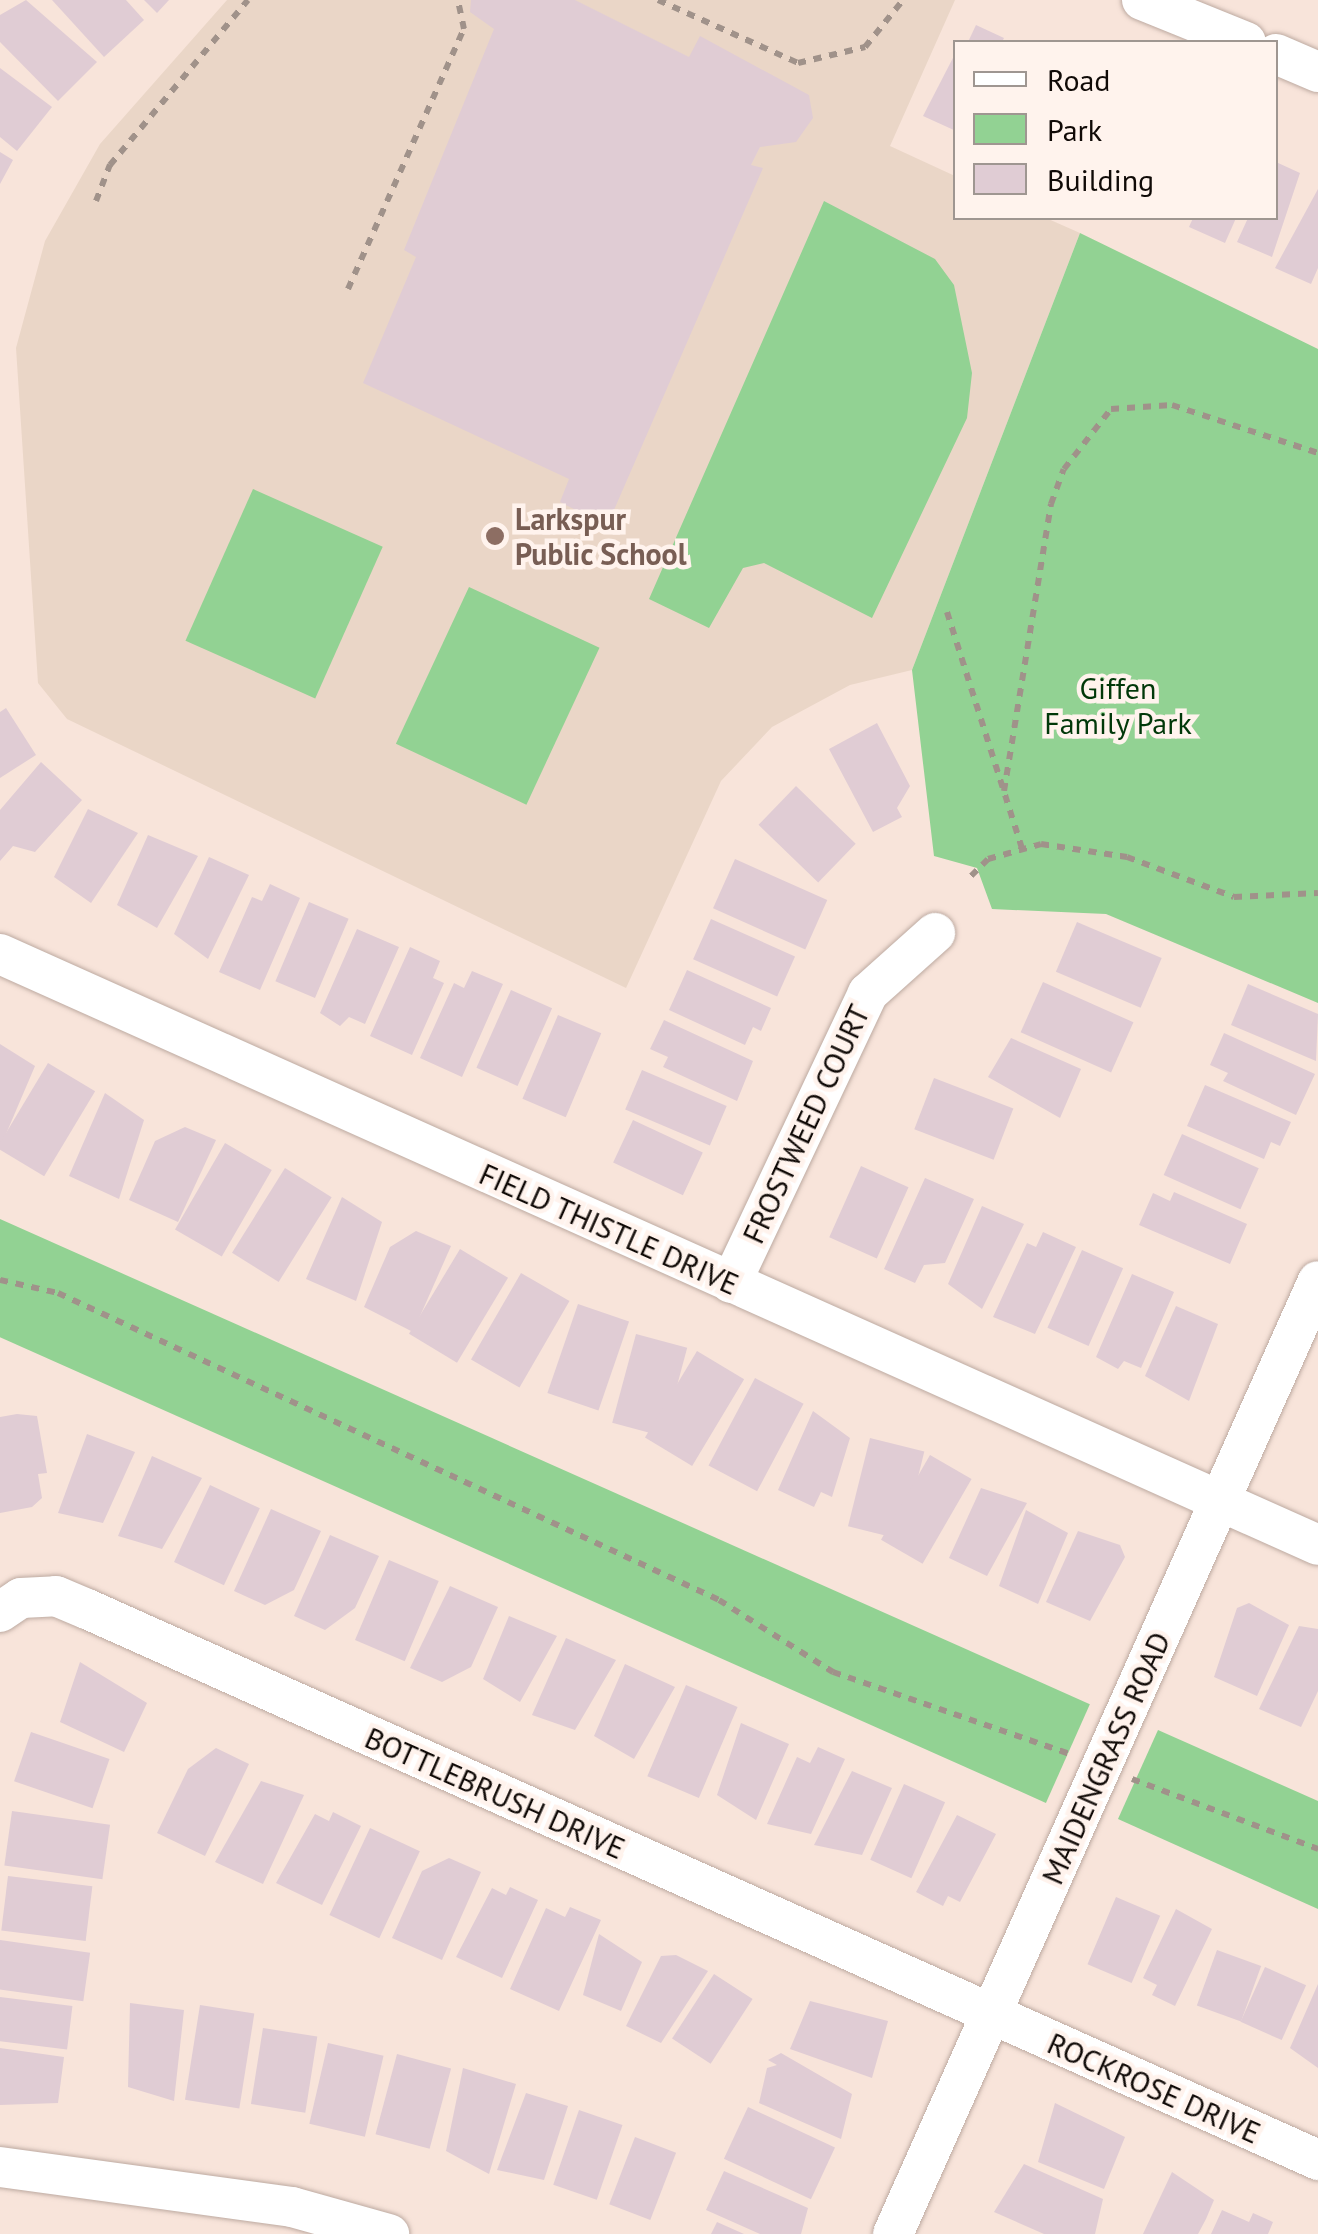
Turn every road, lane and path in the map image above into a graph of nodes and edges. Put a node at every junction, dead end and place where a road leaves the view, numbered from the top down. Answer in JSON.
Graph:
{"nodes":[{"id":1,"x":248,"y":0,"type":"edge"},
{"id":2,"x":458,"y":0,"type":"edge"},
{"id":3,"x":658,"y":0,"type":"edge"},
{"id":4,"x":903,"y":0,"type":"edge"},
{"id":5,"x":1142,"y":0,"type":"edge"},
{"id":6,"x":1241,"y":40,"type":"edge"},
{"id":7,"x":1278,"y":55,"type":"edge"},
{"id":8,"x":1318,"y":72,"type":"edge"},
{"id":9,"x":96,"y":200,"type":"dead end"},
{"id":10,"x":348,"y":289,"type":"dead end"},
{"id":11,"x":1318,"y":454,"type":"edge"},
{"id":12,"x":947,"y":612,"type":"dead end"},
{"id":13,"x":1004,"y":791,"type":"junction"},
{"id":14,"x":1022,"y":848,"type":"junction"},
{"id":15,"x":970,"y":876,"type":"dead end"},
{"id":16,"x":1318,"y":893,"type":"edge"},
{"id":17,"x":1306,"y":898,"type":"junction"},
{"id":18,"x":1318,"y":904,"type":"edge"},
{"id":19,"x":935,"y":932,"type":"dead end"},
{"id":20,"x":0,"y":954,"type":"edge"},
{"id":21,"x":0,"y":1280,"type":"edge"},
{"id":22,"x":1318,"y":1281,"type":"edge"},
{"id":23,"x":731,"y":1284,"type":"junction"},
{"id":24,"x":1220,"y":1502,"type":"junction"},
{"id":25,"x":1318,"y":1545,"type":"edge"},
{"id":26,"x":0,"y":1612,"type":"edge"},
{"id":27,"x":1104,"y":1765,"type":"junction"},
{"id":28,"x":1318,"y":1848,"type":"edge"},
{"id":29,"x":989,"y":2016,"type":"junction"},
{"id":30,"x":1318,"y":2160,"type":"edge"},
{"id":31,"x":0,"y":2167,"type":"edge"},
{"id":32,"x":389,"y":2234,"type":"edge"},
{"id":33,"x":893,"y":2234,"type":"edge"}],
"edges":[{"from":1,"to":9,"type":"path"},
{"from":2,"to":10,"type":"path"},
{"from":3,"to":4,"type":"path"},
{"from":5,"to":6,"type":"street"},
{"from":7,"to":8,"type":"street"},
{"from":11,"to":13,"type":"path"},
{"from":12,"to":13,"type":"path"},
{"from":13,"to":14,"type":"path"},
{"from":14,"to":15,"type":"path"},
{"from":14,"to":17,"type":"path"},
{"from":16,"to":17,"type":"path"},
{"from":17,"to":18,"type":"path"},
{"from":19,"to":23,"type":"street","name":"FROSTWEED COURT"},
{"from":20,"to":23,"type":"street","name":"FIELD THISTLE DRIVE"},
{"from":21,"to":27,"type":"path"},
{"from":22,"to":24,"type":"street","name":"MAIDENGRASS ROAD"},
{"from":23,"to":24,"type":"street","name":"FIELD THISTLE DRIVE"},
{"from":24,"to":25,"type":"street","name":"FIELD THISTLE DRIVE"},
{"from":24,"to":27,"type":"street","name":"MAIDENGRASS ROAD"},
{"from":26,"to":29,"type":"street","name":"BOTTLEBRUSH DRIVE"},
{"from":27,"to":28,"type":"path"},
{"from":27,"to":29,"type":"street","name":"MAIDENGRASS ROAD"},
{"from":29,"to":30,"type":"street","name":"ROCKROSE DRIVE"},
{"from":29,"to":33,"type":"street","name":"MAIDENGRASS ROAD"},
{"from":31,"to":32,"type":"street"}]}
